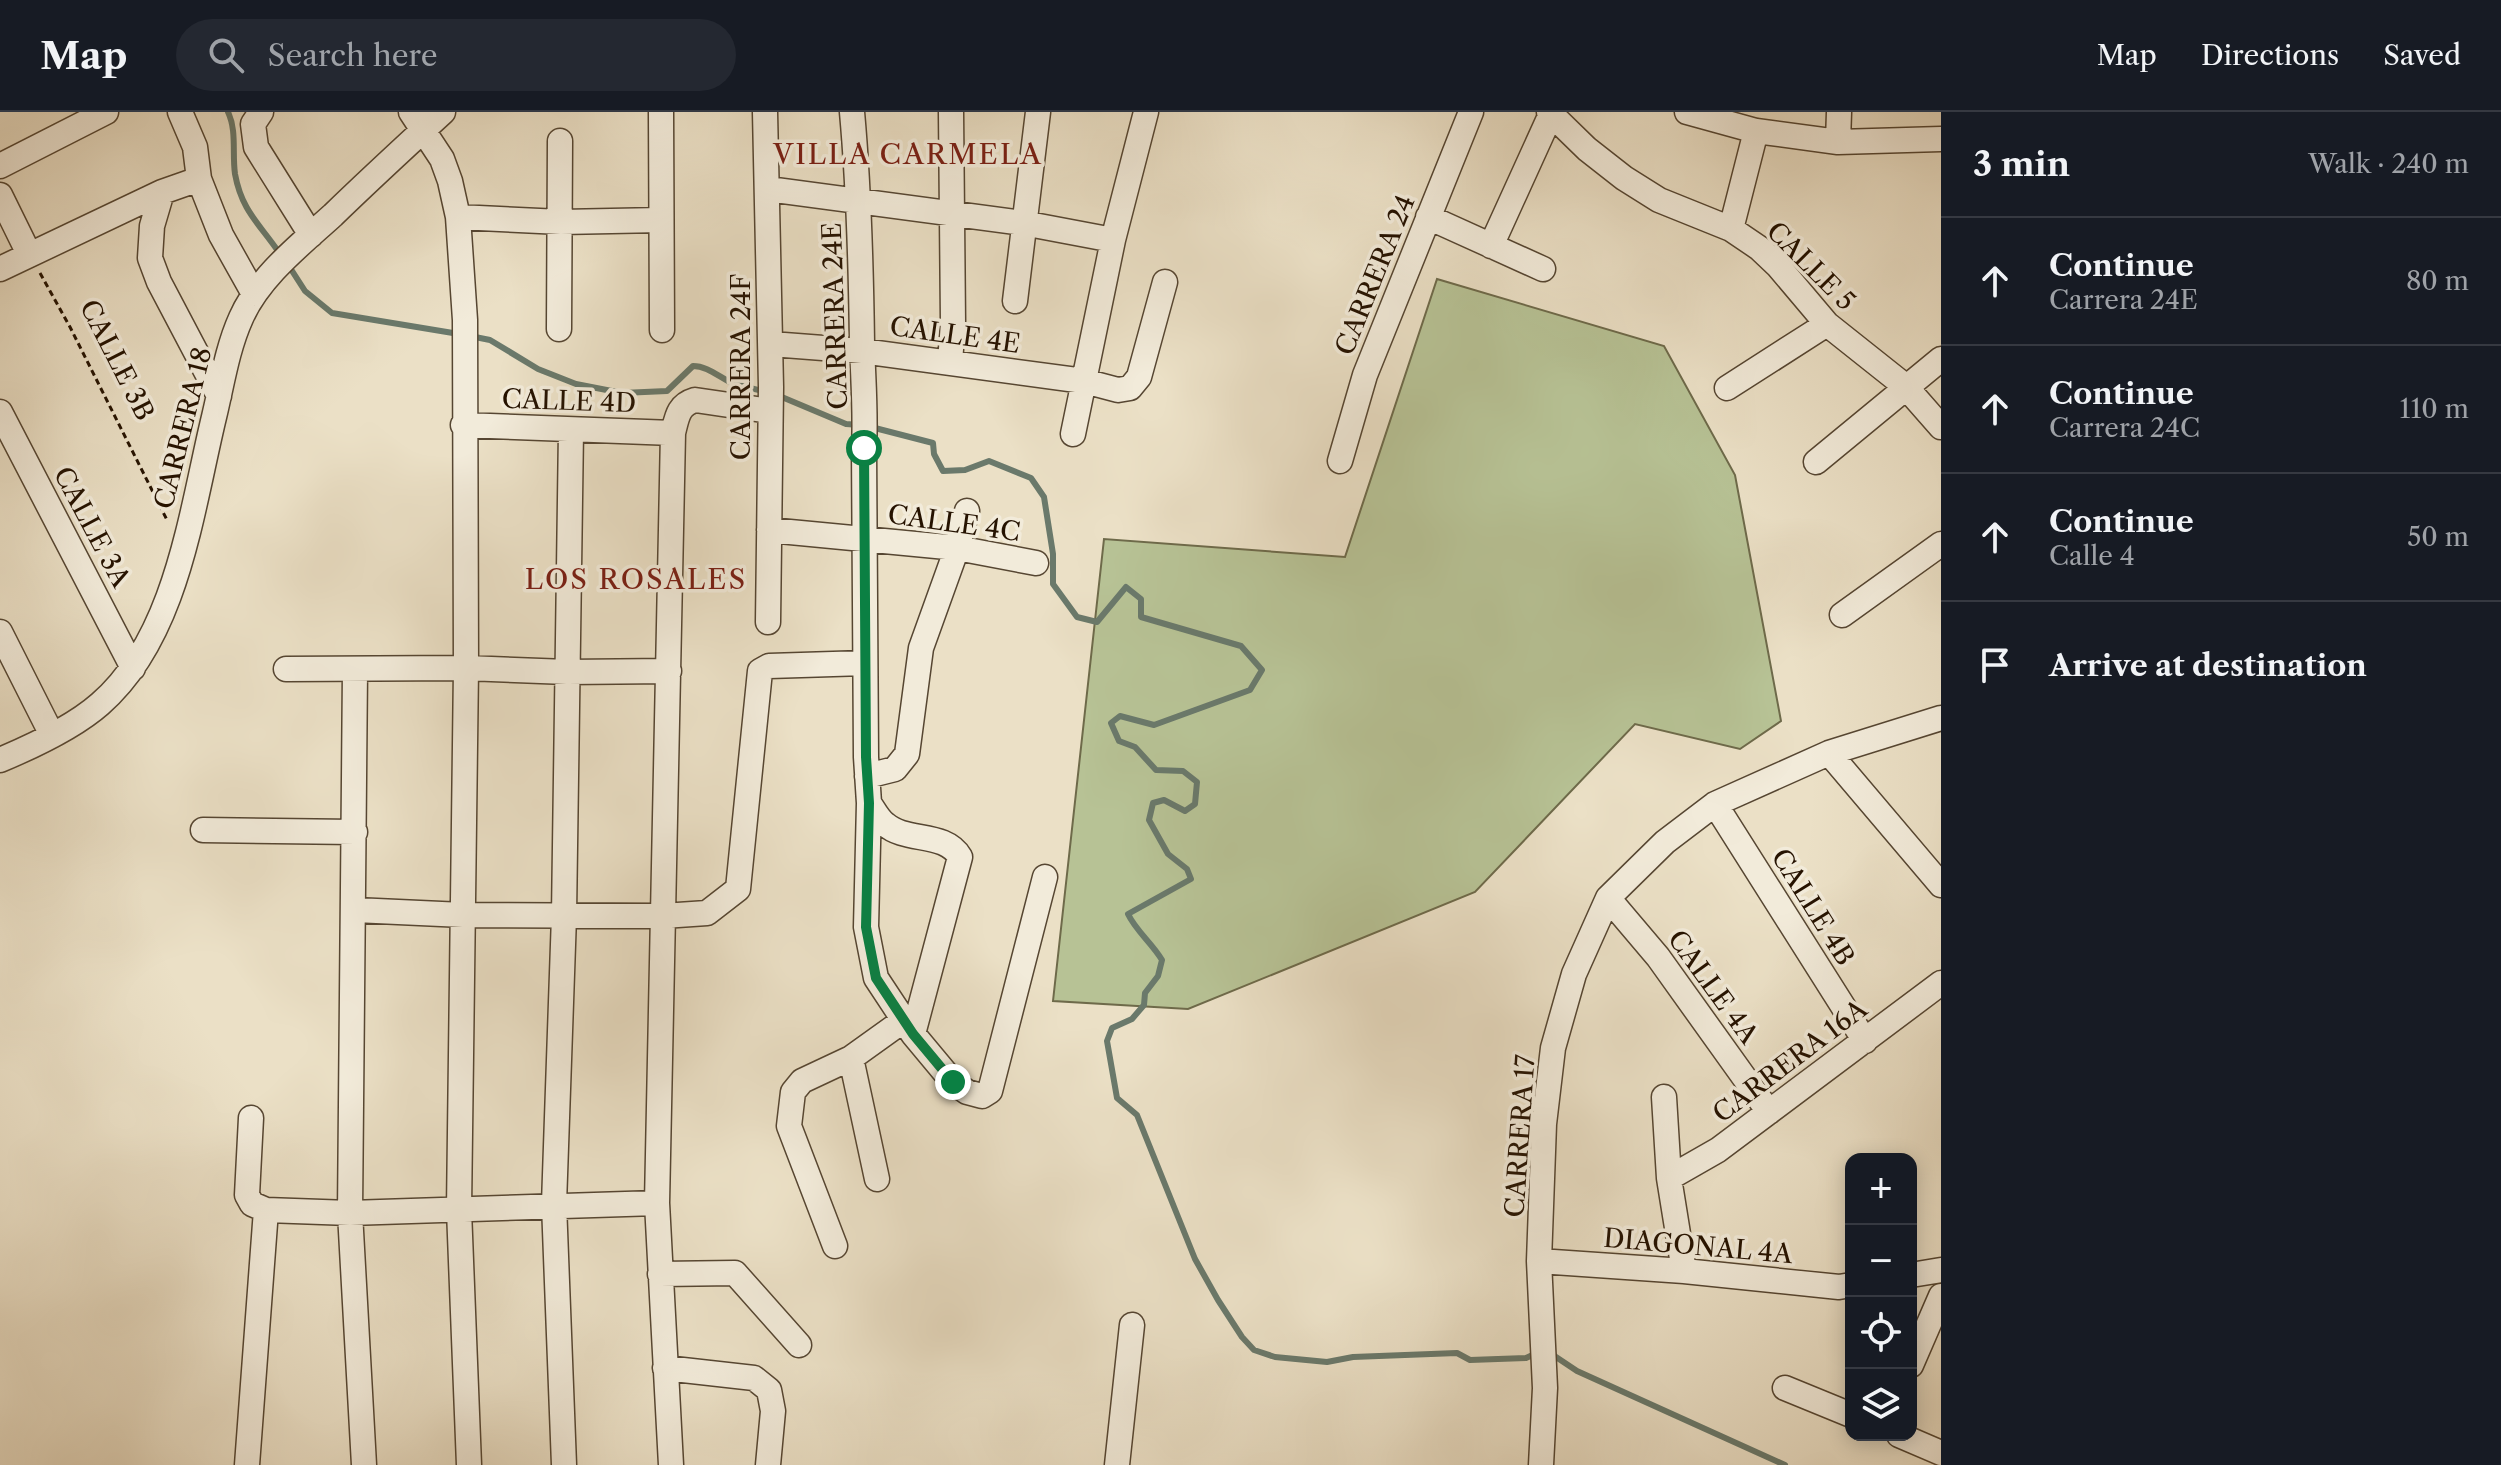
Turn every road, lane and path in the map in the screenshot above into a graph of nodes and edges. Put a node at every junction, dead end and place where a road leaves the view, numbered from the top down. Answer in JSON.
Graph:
{"nodes":[{"id":1,"x":106,"y":112,"type":"edge"},
{"id":2,"x":180,"y":112,"type":"edge"},
{"id":3,"x":261,"y":112,"type":"edge"},
{"id":4,"x":443,"y":112,"type":"edge"},
{"id":5,"x":661,"y":112,"type":"edge"},
{"id":6,"x":765,"y":112,"type":"edge"},
{"id":7,"x":852,"y":112,"type":"edge"},
{"id":8,"x":951,"y":112,"type":"edge"},
{"id":9,"x":1038,"y":112,"type":"edge"},
{"id":10,"x":1146,"y":112,"type":"edge"},
{"id":11,"x":1471,"y":112,"type":"edge"},
{"id":12,"x":1687,"y":112,"type":"edge"},
{"id":13,"x":1839,"y":112,"type":"edge"},
{"id":14,"x":1550,"y":113,"type":"edge"},
{"id":15,"x":418,"y":121,"type":"edge"},
{"id":16,"x":1756,"y":131,"type":"junction"},
{"id":17,"x":1941,"y":139,"type":"edge"},
{"id":18,"x":560,"y":141,"type":"dead end"},
{"id":19,"x":1838,"y":142,"type":"junction"},
{"id":20,"x":0,"y":166,"type":"edge"},
{"id":21,"x":199,"y":179,"type":"junction"},
{"id":22,"x":768,"y":189,"type":"junction"},
{"id":23,"x":162,"y":192,"type":"junction"},
{"id":24,"x":0,"y":195,"type":"edge"},
{"id":25,"x":860,"y":202,"type":"junction"},
{"id":26,"x":952,"y":213,"type":"junction"},
{"id":27,"x":458,"y":217,"type":"junction"},
{"id":28,"x":1428,"y":217,"type":"junction"},
{"id":29,"x":661,"y":220,"type":"junction"},
{"id":30,"x":561,"y":222,"type":"junction"},
{"id":31,"x":1023,"y":223,"type":"junction"},
{"id":32,"x":1731,"y":229,"type":"junction"},
{"id":33,"x":306,"y":240,"type":"junction"},
{"id":34,"x":1113,"y":240,"type":"junction"},
{"id":35,"x":1491,"y":246,"type":"junction"},
{"id":36,"x":29,"y":254,"type":"junction"},
{"id":37,"x":0,"y":269,"type":"edge"},
{"id":38,"x":1543,"y":269,"type":"dead end"},
{"id":39,"x":1165,"y":282,"type":"dead end"},
{"id":40,"x":254,"y":294,"type":"junction"},
{"id":41,"x":1015,"y":301,"type":"dead end"},
{"id":42,"x":1827,"y":324,"type":"junction"},
{"id":43,"x":559,"y":329,"type":"dead end"},
{"id":44,"x":662,"y":330,"type":"dead end"},
{"id":45,"x":771,"y":344,"type":"junction"},
{"id":46,"x":862,"y":351,"type":"junction"},
{"id":47,"x":1941,"y":359,"type":"edge"},
{"id":48,"x":950,"y":362,"type":"junction"},
{"id":49,"x":1084,"y":381,"type":"junction"},
{"id":50,"x":1905,"y":386,"type":"junction"},
{"id":51,"x":1727,"y":388,"type":"dead end"},
{"id":52,"x":219,"y":396,"type":"junction"},
{"id":53,"x":771,"y":401,"type":"junction"},
{"id":54,"x":0,"y":412,"type":"edge"},
{"id":55,"x":463,"y":425,"type":"junction"},
{"id":56,"x":1941,"y":427,"type":"edge"},
{"id":57,"x":571,"y":430,"type":"junction"},
{"id":58,"x":673,"y":433,"type":"junction"},
{"id":59,"x":1073,"y":434,"type":"dead end"},
{"id":60,"x":1340,"y":461,"type":"dead end"},
{"id":61,"x":1816,"y":462,"type":"dead end"},
{"id":62,"x":967,"y":511,"type":"dead end"},
{"id":63,"x":769,"y":530,"type":"junction"},
{"id":64,"x":865,"y":539,"type":"junction"},
{"id":65,"x":1941,"y":544,"type":"edge"},
{"id":66,"x":957,"y":548,"type":"junction"},
{"id":67,"x":182,"y":551,"type":"junction"},
{"id":68,"x":1036,"y":563,"type":"dead end"},
{"id":69,"x":1842,"y":615,"type":"dead end"},
{"id":70,"x":768,"y":622,"type":"dead end"},
{"id":71,"x":0,"y":632,"type":"edge"},
{"id":72,"x":865,"y":663,"type":"junction"},
{"id":73,"x":133,"y":668,"type":"junction"},
{"id":74,"x":466,"y":668,"type":"junction"},
{"id":75,"x":286,"y":669,"type":"dead end"},
{"id":76,"x":355,"y":670,"type":"junction"},
{"id":77,"x":669,"y":671,"type":"junction"},
{"id":78,"x":567,"y":672,"type":"junction"},
{"id":79,"x":1941,"y":718,"type":"edge"},
{"id":80,"x":52,"y":735,"type":"junction"},
{"id":81,"x":1829,"y":753,"type":"junction"},
{"id":82,"x":0,"y":760,"type":"edge"},
{"id":83,"x":867,"y":776,"type":"junction"},
{"id":84,"x":869,"y":803,"type":"junction"},
{"id":85,"x":1715,"y":804,"type":"junction"},
{"id":86,"x":203,"y":830,"type":"dead end"},
{"id":87,"x":355,"y":832,"type":"junction"},
{"id":88,"x":1045,"y":877,"type":"dead end"},
{"id":89,"x":1941,"y":885,"type":"edge"},
{"id":90,"x":1608,"y":898,"type":"junction"},
{"id":91,"x":355,"y":910,"type":"junction"},
{"id":92,"x":463,"y":915,"type":"junction"},
{"id":93,"x":564,"y":916,"type":"junction"},
{"id":94,"x":663,"y":916,"type":"junction"},
{"id":95,"x":1941,"y":983,"type":"edge"},
{"id":96,"x":908,"y":1027,"type":"junction"},
{"id":97,"x":1865,"y":1041,"type":"junction"},
{"id":98,"x":851,"y":1058,"type":"junction"},
{"id":99,"x":1664,"y":1097,"type":"dead end"},
{"id":100,"x":1769,"y":1112,"type":"junction"},
{"id":101,"x":251,"y":1118,"type":"dead end"},
{"id":102,"x":1669,"y":1178,"type":"junction"},
{"id":103,"x":877,"y":1179,"type":"dead end"},
{"id":104,"x":657,"y":1203,"type":"junction"},
{"id":105,"x":554,"y":1204,"type":"junction"},
{"id":106,"x":266,"y":1210,"type":"junction"},
{"id":107,"x":459,"y":1210,"type":"junction"},
{"id":108,"x":350,"y":1213,"type":"junction"},
{"id":109,"x":835,"y":1246,"type":"dead end"},
{"id":110,"x":1539,"y":1261,"type":"junction"},
{"id":111,"x":1941,"y":1270,"type":"edge"},
{"id":112,"x":1684,"y":1271,"type":"junction"},
{"id":113,"x":660,"y":1274,"type":"junction"},
{"id":114,"x":1917,"y":1274,"type":"edge"},
{"id":115,"x":1845,"y":1286,"type":"edge"},
{"id":116,"x":1941,"y":1296,"type":"edge"},
{"id":117,"x":1132,"y":1325,"type":"dead end"},
{"id":118,"x":799,"y":1345,"type":"dead end"},
{"id":119,"x":1917,"y":1351,"type":"edge"},
{"id":120,"x":665,"y":1368,"type":"junction"},
{"id":121,"x":1785,"y":1388,"type":"dead end"},
{"id":122,"x":1845,"y":1413,"type":"edge"},
{"id":123,"x":1913,"y":1441,"type":"edge"},
{"id":124,"x":1941,"y":1453,"type":"edge"},
{"id":125,"x":247,"y":1465,"type":"edge"},
{"id":126,"x":364,"y":1465,"type":"edge"},
{"id":127,"x":469,"y":1465,"type":"edge"},
{"id":128,"x":564,"y":1465,"type":"edge"},
{"id":129,"x":671,"y":1465,"type":"edge"},
{"id":130,"x":768,"y":1465,"type":"edge"},
{"id":131,"x":1117,"y":1465,"type":"edge"},
{"id":132,"x":1541,"y":1465,"type":"edge"}],
"edges":[{"from":1,"to":20,"type":"street"},
{"from":2,"to":21,"type":"street"},
{"from":3,"to":33,"type":"street"},
{"from":4,"to":15,"type":"street","name":"CARRERA 18"},
{"from":5,"to":29,"type":"street"},
{"from":6,"to":22,"type":"street","name":"CARRERA 24F"},
{"from":7,"to":25,"type":"street","name":"CARRERA 24E"},
{"from":8,"to":26,"type":"street"},
{"from":9,"to":31,"type":"street"},
{"from":10,"to":34,"type":"street"},
{"from":11,"to":28,"type":"street","name":"CARRERA 24"},
{"from":12,"to":16,"type":"street"},
{"from":13,"to":19,"type":"street"},
{"from":14,"to":32,"type":"street","name":"CALLE 5"},
{"from":14,"to":35,"type":"street"},
{"from":15,"to":27,"type":"street"},
{"from":15,"to":33,"type":"street","name":"CARRERA 18"},
{"from":16,"to":19,"type":"street"},
{"from":16,"to":32,"type":"street"},
{"from":17,"to":19,"type":"street"},
{"from":18,"to":30,"type":"street"},
{"from":21,"to":23,"type":"street"},
{"from":21,"to":40,"type":"street"},
{"from":22,"to":25,"type":"street"},
{"from":22,"to":45,"type":"street","name":"CARRERA 24F"},
{"from":23,"to":36,"type":"street"},
{"from":23,"to":52,"type":"street"},
{"from":24,"to":36,"type":"street"},
{"from":25,"to":26,"type":"street"},
{"from":25,"to":46,"type":"street","name":"CARRERA 24E"},
{"from":26,"to":31,"type":"street"},
{"from":26,"to":48,"type":"street"},
{"from":27,"to":30,"type":"street"},
{"from":27,"to":55,"type":"street"},
{"from":28,"to":35,"type":"street"},
{"from":28,"to":60,"type":"street","name":"CARRERA 24"},
{"from":29,"to":30,"type":"street"},
{"from":29,"to":44,"type":"street"},
{"from":30,"to":43,"type":"street"},
{"from":31,"to":34,"type":"street"},
{"from":31,"to":41,"type":"street"},
{"from":32,"to":42,"type":"street","name":"CALLE 5"},
{"from":33,"to":40,"type":"street","name":"CARRERA 18"},
{"from":34,"to":49,"type":"street"},
{"from":35,"to":38,"type":"street"},
{"from":36,"to":37,"type":"street"},
{"from":36,"to":67,"type":"path","name":"CALLE 3B"},
{"from":39,"to":49,"type":"street","name":"CALLE 4E"},
{"from":40,"to":52,"type":"street","name":"CARRERA 18"},
{"from":42,"to":50,"type":"street","name":"CALLE 5"},
{"from":42,"to":51,"type":"street"},
{"from":45,"to":46,"type":"street","name":"CALLE 4E"},
{"from":45,"to":53,"type":"street","name":"CARRERA 24F"},
{"from":46,"to":48,"type":"street","name":"CALLE 4E"},
{"from":46,"to":64,"type":"street","name":"CARRERA 24E"},
{"from":47,"to":50,"type":"street"},
{"from":48,"to":49,"type":"street","name":"CALLE 4E"},
{"from":49,"to":59,"type":"street"},
{"from":50,"to":56,"type":"street","name":"CALLE 5"},
{"from":50,"to":61,"type":"street"},
{"from":52,"to":67,"type":"street","name":"CARRERA 18"},
{"from":53,"to":58,"type":"street"},
{"from":53,"to":63,"type":"street","name":"CARRERA 24F"},
{"from":54,"to":73,"type":"street","name":"CALLE 3A"},
{"from":55,"to":57,"type":"street","name":"CALLE 4D"},
{"from":55,"to":74,"type":"street"},
{"from":57,"to":58,"type":"street","name":"CALLE 4D"},
{"from":57,"to":78,"type":"street"},
{"from":58,"to":77,"type":"street"},
{"from":62,"to":66,"type":"street"},
{"from":63,"to":64,"type":"street","name":"CALLE 4C"},
{"from":63,"to":70,"type":"street","name":"CARRERA 24F"},
{"from":64,"to":66,"type":"street","name":"CALLE 4C"},
{"from":64,"to":72,"type":"street","name":"CARRERA 24E"},
{"from":65,"to":69,"type":"street"},
{"from":66,"to":68,"type":"street","name":"CALLE 4C"},
{"from":66,"to":83,"type":"street"},
{"from":67,"to":73,"type":"street","name":"CARRERA 18"},
{"from":71,"to":80,"type":"street"},
{"from":72,"to":83,"type":"street","name":"CARRERA 24E"},
{"from":72,"to":94,"type":"street"},
{"from":73,"to":80,"type":"street","name":"CARRERA 18"},
{"from":74,"to":76,"type":"street"},
{"from":74,"to":78,"type":"street"},
{"from":74,"to":92,"type":"street"},
{"from":75,"to":76,"type":"street"},
{"from":76,"to":87,"type":"street"},
{"from":77,"to":78,"type":"street"},
{"from":77,"to":94,"type":"street"},
{"from":78,"to":93,"type":"street"},
{"from":79,"to":81,"type":"street","name":"CARRERA 17"},
{"from":80,"to":82,"type":"street","name":"CARRERA 18"},
{"from":81,"to":85,"type":"street","name":"CARRERA 17"},
{"from":81,"to":89,"type":"street"},
{"from":83,"to":84,"type":"street","name":"CARRERA 24E"},
{"from":84,"to":96,"type":"street","name":"CARRERA 24E"},
{"from":84,"to":96,"type":"street"},
{"from":85,"to":90,"type":"street","name":"CARRERA 17"},
{"from":85,"to":97,"type":"street","name":"CALLE 4B"},
{"from":86,"to":87,"type":"street"},
{"from":87,"to":91,"type":"street"},
{"from":88,"to":96,"type":"street"},
{"from":90,"to":100,"type":"street","name":"CALLE 4A"},
{"from":90,"to":110,"type":"street","name":"CARRERA 17"},
{"from":91,"to":92,"type":"street"},
{"from":91,"to":108,"type":"street"},
{"from":92,"to":93,"type":"street"},
{"from":92,"to":107,"type":"street"},
{"from":93,"to":94,"type":"street"},
{"from":93,"to":105,"type":"street"},
{"from":94,"to":104,"type":"street"},
{"from":95,"to":97,"type":"street","name":"CARRERA 16A"},
{"from":96,"to":98,"type":"street"},
{"from":97,"to":100,"type":"street","name":"CARRERA 16A"},
{"from":98,"to":103,"type":"street"},
{"from":98,"to":109,"type":"street"},
{"from":99,"to":102,"type":"street"},
{"from":100,"to":102,"type":"street","name":"CARRERA 16A"},
{"from":101,"to":106,"type":"street"},
{"from":102,"to":112,"type":"street"},
{"from":104,"to":105,"type":"street"},
{"from":104,"to":113,"type":"street"},
{"from":105,"to":107,"type":"street"},
{"from":105,"to":128,"type":"street"},
{"from":106,"to":108,"type":"street"},
{"from":106,"to":125,"type":"street"},
{"from":107,"to":108,"type":"street"},
{"from":107,"to":127,"type":"street"},
{"from":108,"to":126,"type":"street"},
{"from":110,"to":112,"type":"street","name":"DIAGONAL 4A"},
{"from":110,"to":132,"type":"street","name":"CARRERA 17"},
{"from":111,"to":114,"type":"street"},
{"from":112,"to":115,"type":"street","name":"DIAGONAL 4A"},
{"from":113,"to":118,"type":"street"},
{"from":113,"to":120,"type":"street"},
{"from":116,"to":119,"type":"street"},
{"from":117,"to":131,"type":"street"},
{"from":120,"to":129,"type":"street"},
{"from":120,"to":130,"type":"street"},
{"from":121,"to":122,"type":"street"},
{"from":123,"to":124,"type":"street"}]}
